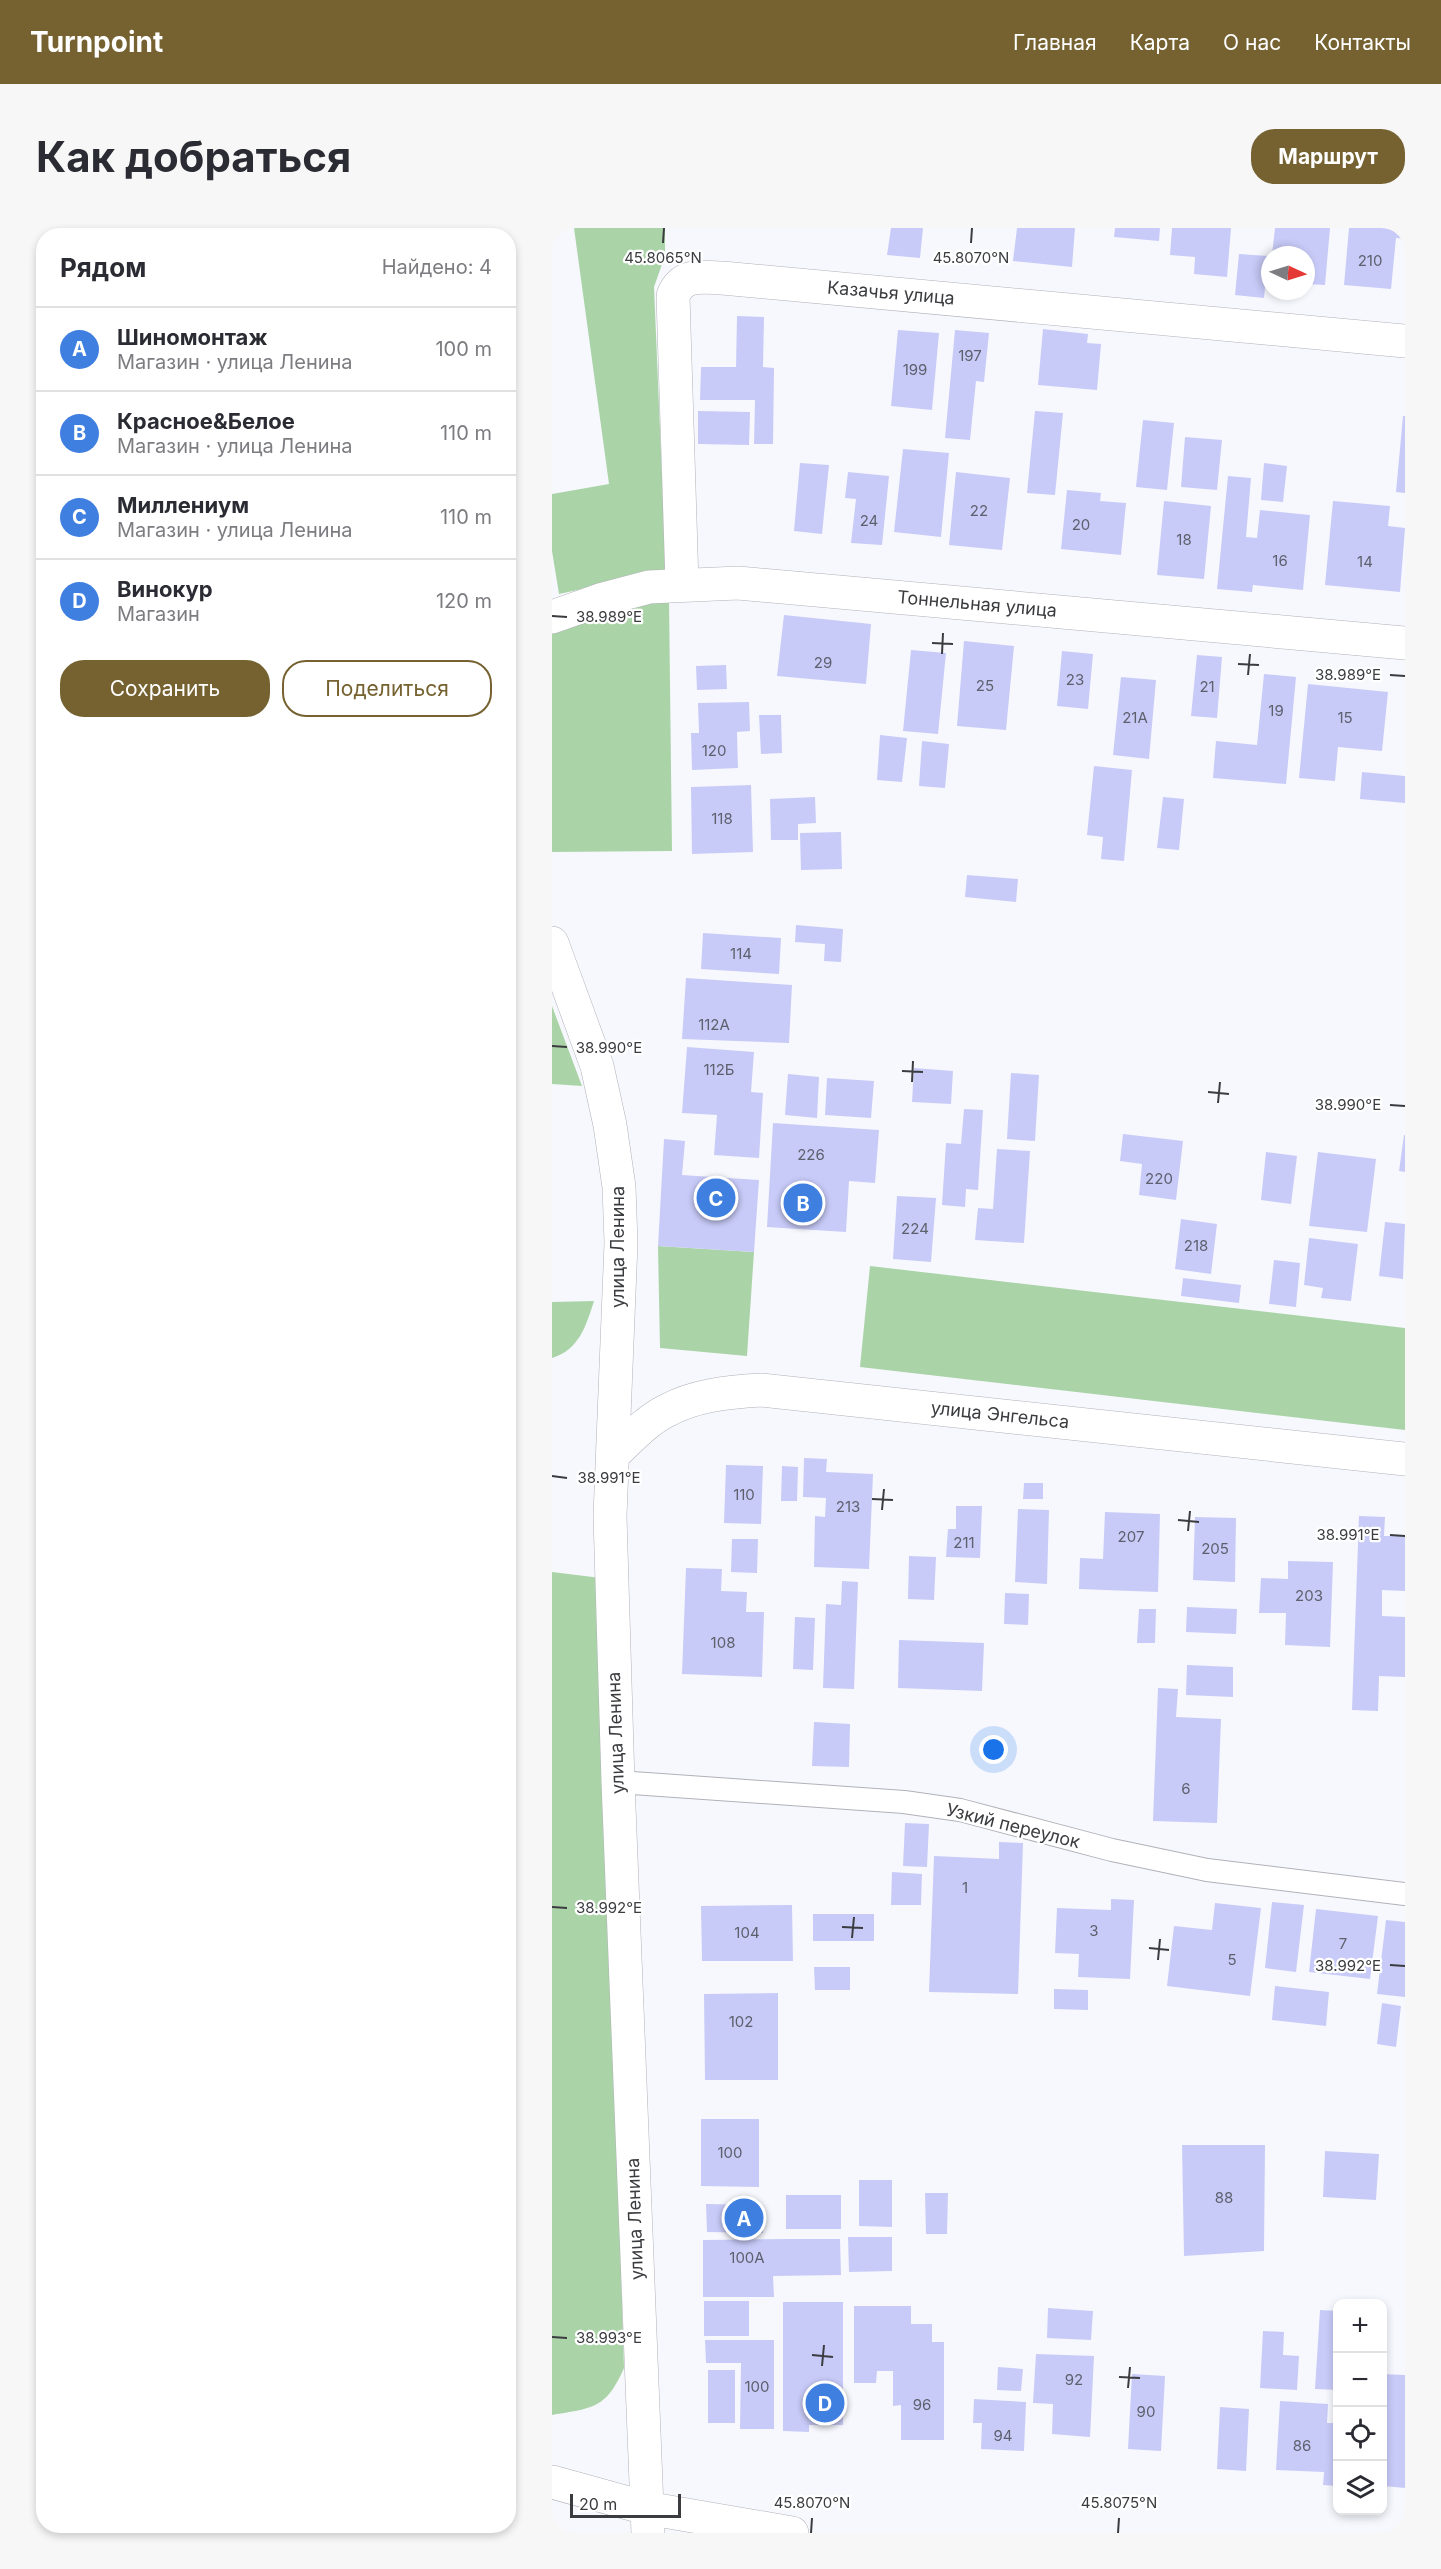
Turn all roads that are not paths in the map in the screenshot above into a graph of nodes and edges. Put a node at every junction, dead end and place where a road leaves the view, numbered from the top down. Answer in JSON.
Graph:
{"nodes":[{"id":1,"x":1405,"y":341,"type":"edge"},
{"id":2,"x":682,"y":584,"type":"junction"},
{"id":3,"x":552,"y":617,"type":"edge"},
{"id":4,"x":1405,"y":643,"type":"edge"},
{"id":5,"x":552,"y":943,"type":"edge"},
{"id":6,"x":613,"y":1455,"type":"junction"},
{"id":7,"x":1405,"y":1459,"type":"edge"},
{"id":8,"x":618,"y":1782,"type":"junction"},
{"id":9,"x":1405,"y":1894,"type":"edge"},
{"id":10,"x":552,"y":2482,"type":"edge"},
{"id":11,"x":647,"y":2521,"type":"edge"},
{"id":12,"x":792,"y":2533,"type":"edge"}],
"edges":[{"from":1,"to":2,"type":"street","name":"Казачья улица"},
{"from":2,"to":3,"type":"street","name":"Тоннельная улица"},
{"from":2,"to":4,"type":"street","name":"Тоннельная улица"},
{"from":5,"to":6,"type":"street","name":"улица Ленина"},
{"from":6,"to":7,"type":"street","name":"улица Энгельса"},
{"from":6,"to":8,"type":"street","name":"улица Ленина"},
{"from":8,"to":9,"type":"lane","name":"Узкий переулок"},
{"from":8,"to":11,"type":"street","name":"улица Ленина"},
{"from":10,"to":11,"type":"street"},
{"from":11,"to":12,"type":"street"}]}
